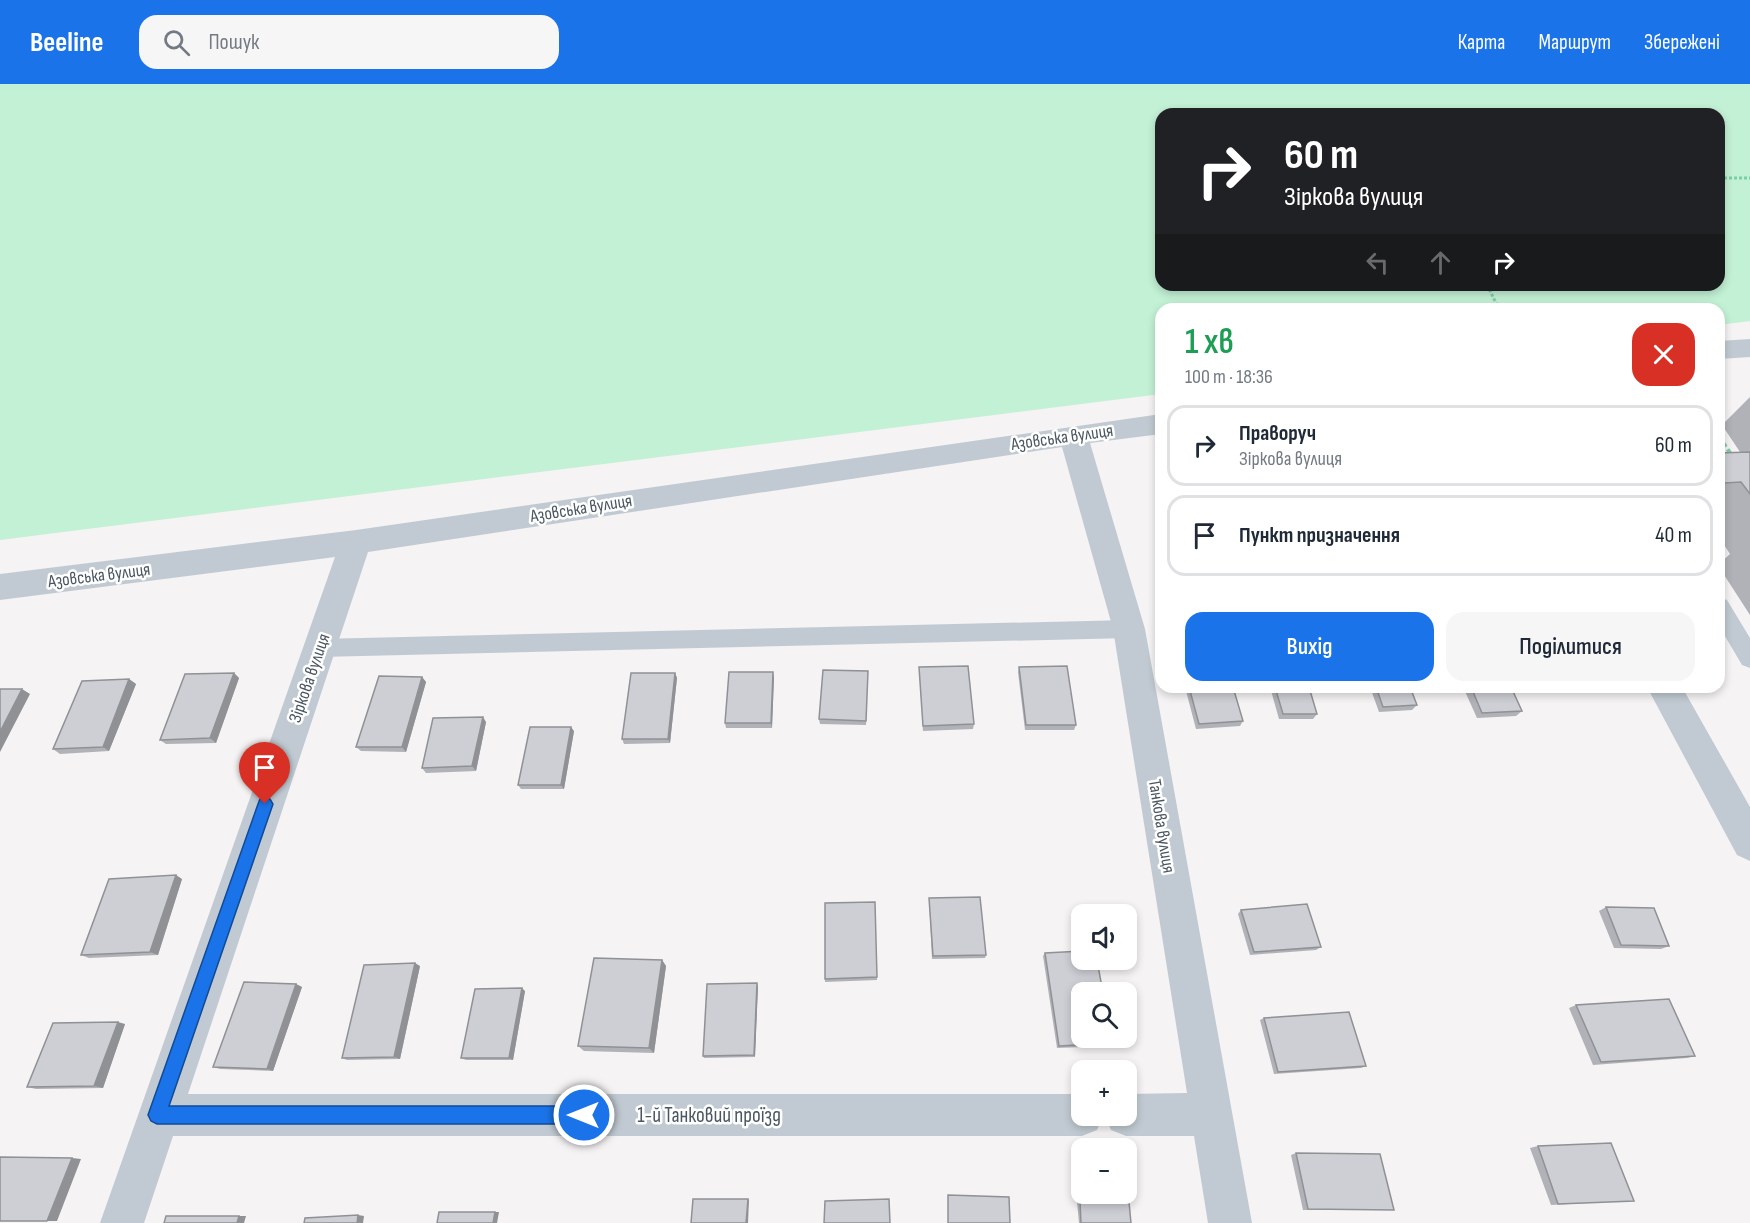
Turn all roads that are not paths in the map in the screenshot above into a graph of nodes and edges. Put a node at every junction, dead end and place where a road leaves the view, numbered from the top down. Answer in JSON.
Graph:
{"nodes":[{"id":1,"x":1750,"y":348,"type":"edge"},
{"id":2,"x":1725,"y":350,"type":"edge"},
{"id":3,"x":1155,"y":425,"type":"edge"},
{"id":4,"x":1073,"y":435,"type":"junction"},
{"id":5,"x":357,"y":542,"type":"junction"},
{"id":6,"x":0,"y":587,"type":"edge"},
{"id":7,"x":1725,"y":616,"type":"edge"},
{"id":8,"x":1129,"y":629,"type":"junction"},
{"id":9,"x":319,"y":648,"type":"junction"},
{"id":10,"x":1750,"y":658,"type":"edge"},
{"id":11,"x":1667,"y":693,"type":"edge"},
{"id":12,"x":1750,"y":843,"type":"edge"},
{"id":13,"x":1071,"y":1114,"type":"edge"},
{"id":14,"x":1137,"y":1114,"type":"edge"},
{"id":15,"x":1210,"y":1114,"type":"junction"},
{"id":16,"x":157,"y":1115,"type":"junction"},
{"id":17,"x":122,"y":1223,"type":"edge"},
{"id":18,"x":1230,"y":1223,"type":"edge"}],
"edges":[{"from":1,"to":2,"type":"street"},
{"from":3,"to":4,"type":"street","name":"Азовська вулиця"},
{"from":4,"to":5,"type":"street","name":"Азовська вулиця"},
{"from":4,"to":8,"type":"street","name":"Танкова вулиця"},
{"from":5,"to":6,"type":"street","name":"Азовська вулиця"},
{"from":5,"to":9,"type":"street","name":"Зіркова вулиця"},
{"from":7,"to":10,"type":"lane"},
{"from":8,"to":9,"type":"lane"},
{"from":8,"to":15,"type":"street","name":"Танкова вулиця"},
{"from":9,"to":16,"type":"street","name":"Зіркова вулиця"},
{"from":11,"to":12,"type":"street"},
{"from":13,"to":16,"type":"street","name":"1-й Танковий проїзд"},
{"from":14,"to":15,"type":"street"},
{"from":15,"to":18,"type":"street","name":"Танкова вулиця"},
{"from":16,"to":17,"type":"street","name":"Зіркова вулиця"}]}
